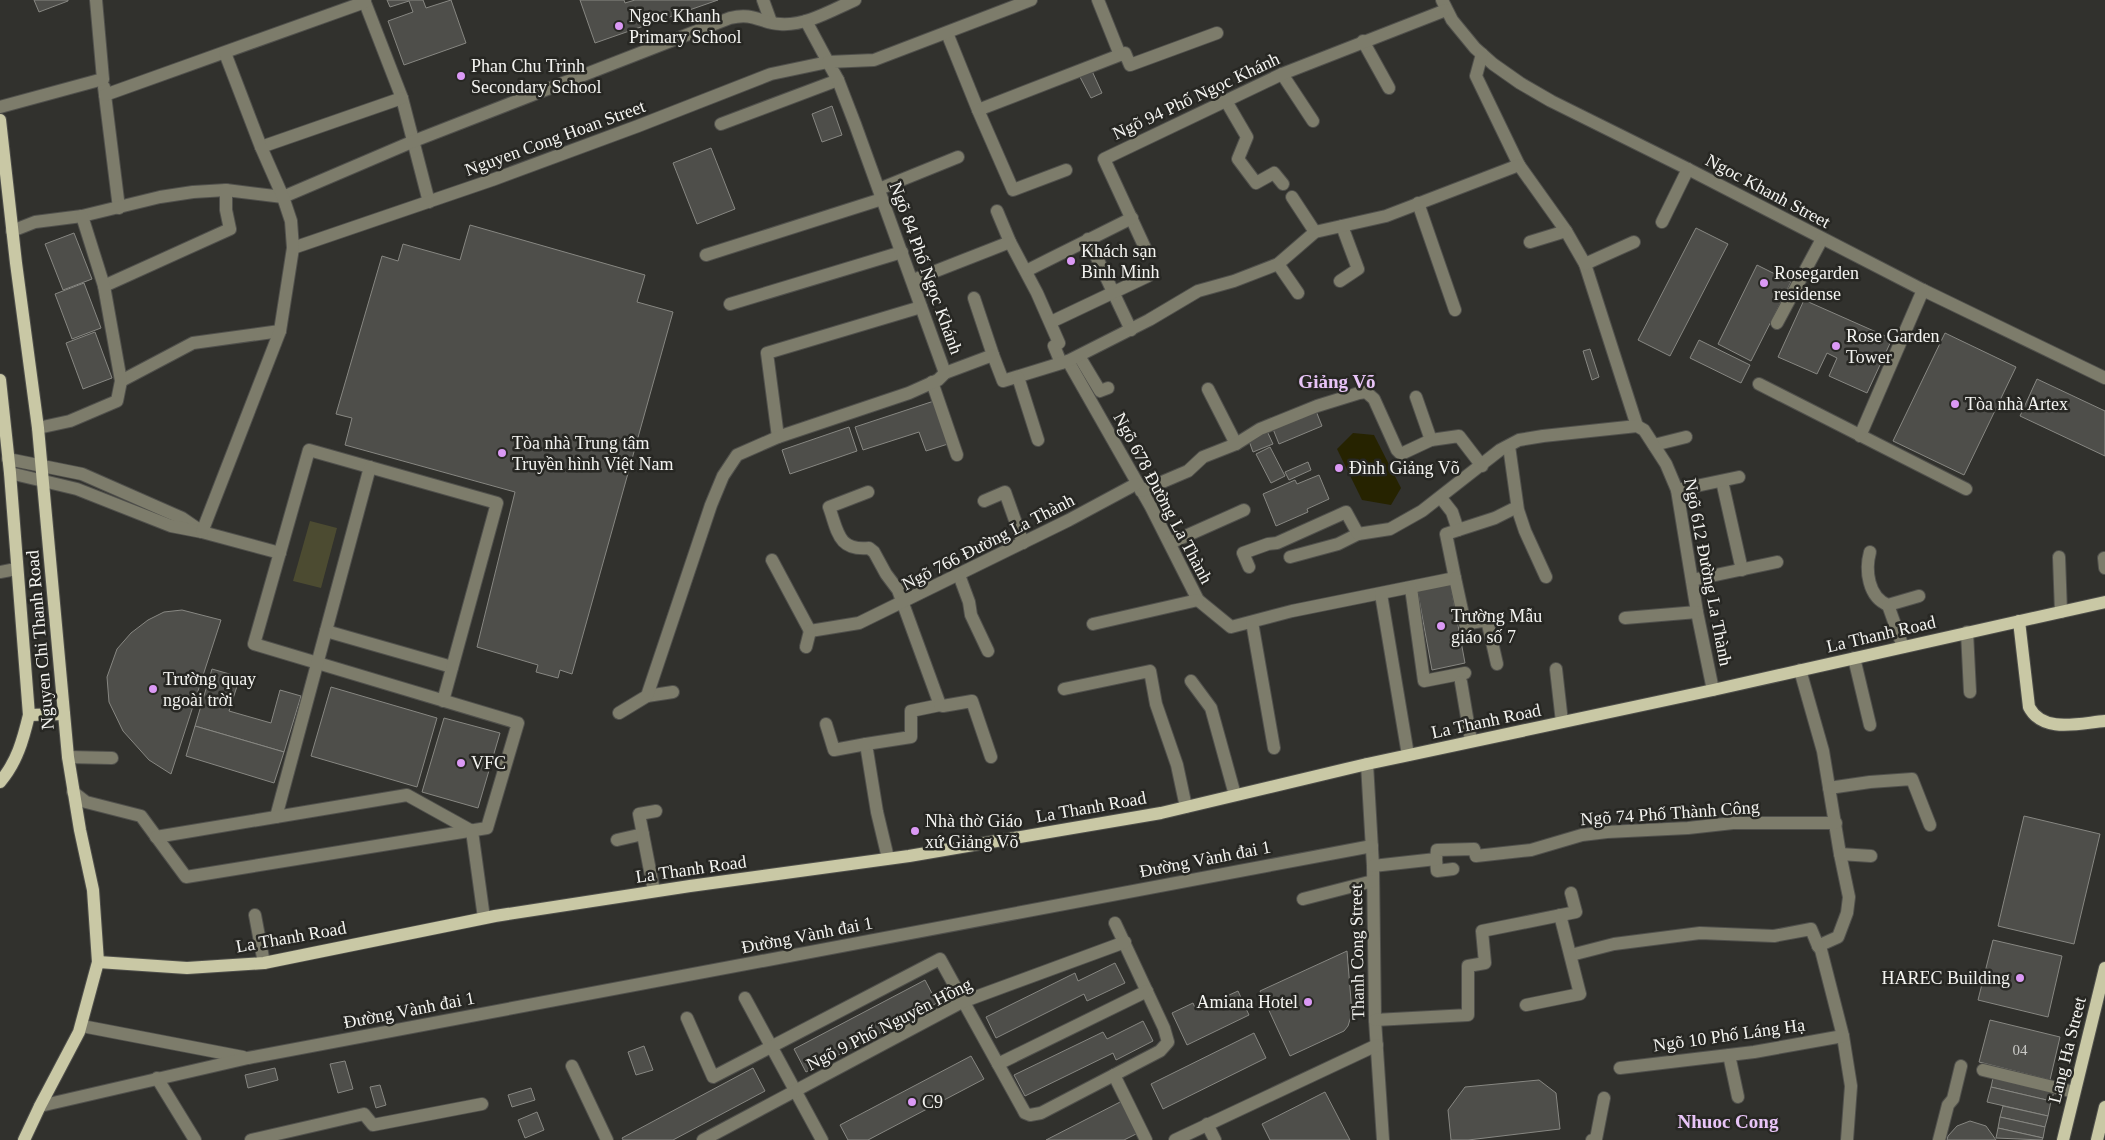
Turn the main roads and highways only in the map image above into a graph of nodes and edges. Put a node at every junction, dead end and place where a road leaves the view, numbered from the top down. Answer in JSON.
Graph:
{"nodes":[{"id":1,"x":0,"y":120,"type":"edge"},
{"id":2,"x":0,"y":380,"type":"edge"},
{"id":3,"x":2105,"y":602,"type":"edge"},
{"id":4,"x":2019,"y":621,"type":"junction"},
{"id":5,"x":64,"y":714,"type":"junction"},
{"id":6,"x":29,"y":715,"type":"junction"},
{"id":7,"x":2105,"y":721,"type":"edge"},
{"id":8,"x":0,"y":782,"type":"edge"},
{"id":9,"x":98,"y":962,"type":"junction"},
{"id":10,"x":2105,"y":968,"type":"edge"},
{"id":11,"x":2105,"y":1107,"type":"edge"},
{"id":12,"x":24,"y":1140,"type":"edge"},
{"id":13,"x":2064,"y":1140,"type":"edge"},
{"id":14,"x":2097,"y":1140,"type":"edge"}],
"edges":[{"from":1,"to":5,"type":"main road","name":"Nguyen Chi Thanh Road"},
{"from":2,"to":6,"type":"main road","name":"Nguyen Chi Thanh Road"},
{"from":3,"to":4,"type":"main road","name":"La Thanh Road"},
{"from":4,"to":7,"type":"main road"},
{"from":4,"to":9,"type":"main road","name":"La Thanh Road"},
{"from":5,"to":6,"type":"main road"},
{"from":5,"to":9,"type":"main road","name":"Nguyen Chi Thanh Road"},
{"from":6,"to":8,"type":"main road","name":"Nguyen Chi Thanh Road"},
{"from":9,"to":12,"type":"main road","name":"Nguyen Chi Thanh Road"},
{"from":10,"to":13,"type":"main road","name":"Lang Ha Street"},
{"from":11,"to":14,"type":"main road"}]}
